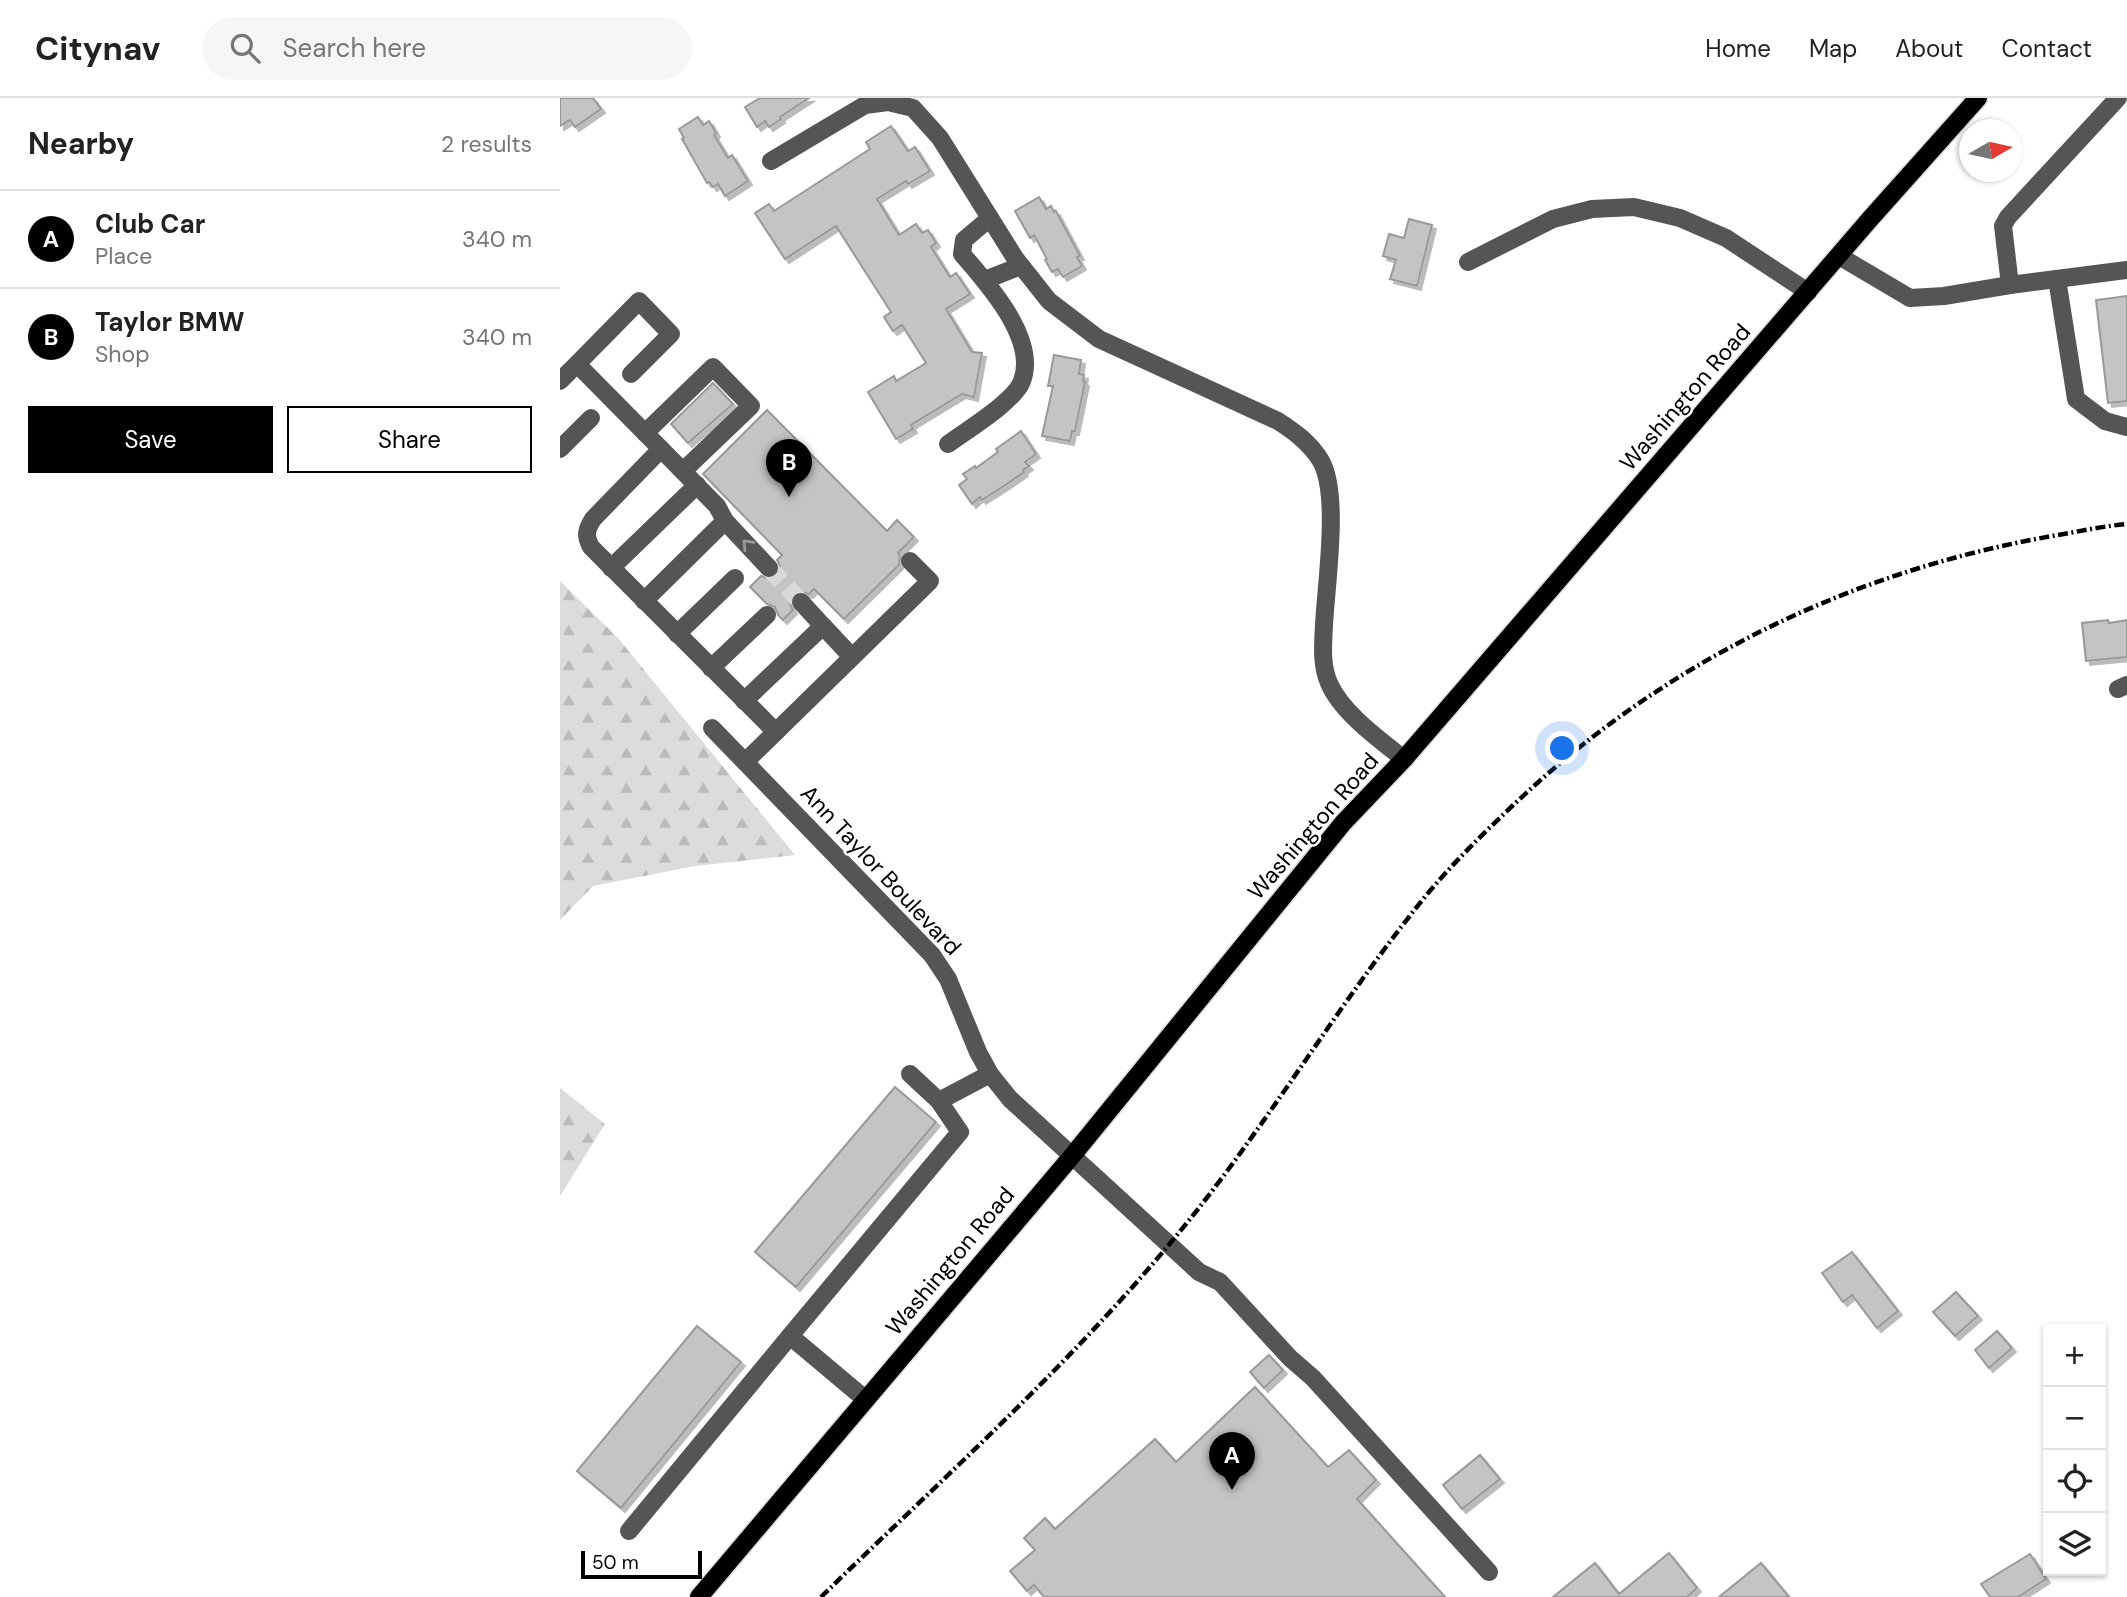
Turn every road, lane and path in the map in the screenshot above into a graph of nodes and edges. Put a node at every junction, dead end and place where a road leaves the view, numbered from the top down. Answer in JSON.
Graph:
{"nodes":[{"id":1,"x":1978,"y":98,"type":"edge"},
{"id":2,"x":2118,"y":98,"type":"edge"},
{"id":3,"x":771,"y":161,"type":"dead end"},
{"id":4,"x":990,"y":218,"type":"junction"},
{"id":5,"x":1839,"y":256,"type":"junction"},
{"id":6,"x":1468,"y":262,"type":"dead end"},
{"id":7,"x":1021,"y":266,"type":"junction"},
{"id":8,"x":2127,"y":270,"type":"edge"},
{"id":9,"x":2057,"y":279,"type":"junction"},
{"id":10,"x":985,"y":280,"type":"junction"},
{"id":11,"x":2010,"y":285,"type":"junction"},
{"id":12,"x":1808,"y":292,"type":"junction"},
{"id":13,"x":577,"y":364,"type":"junction"},
{"id":14,"x":631,"y":374,"type":"dead end"},
{"id":15,"x":560,"y":381,"type":"edge"},
{"id":16,"x":591,"y":418,"type":"dead end"},
{"id":17,"x":2127,"y":427,"type":"edge"},
{"id":18,"x":645,"y":433,"type":"junction"},
{"id":19,"x":948,"y":444,"type":"dead end"},
{"id":20,"x":560,"y":449,"type":"edge"},
{"id":21,"x":662,"y":449,"type":"junction"},
{"id":22,"x":683,"y":471,"type":"junction"},
{"id":23,"x":697,"y":485,"type":"junction"},
{"id":24,"x":724,"y":521,"type":"junction"},
{"id":25,"x":910,"y":561,"type":"dead end"},
{"id":26,"x":611,"y":568,"type":"junction"},
{"id":27,"x":769,"y":568,"type":"tunnel mouth"},
{"id":28,"x":735,"y":578,"type":"dead end"},
{"id":29,"x":644,"y":601,"type":"junction"},
{"id":30,"x":801,"y":602,"type":"tunnel mouth"},
{"id":31,"x":767,"y":615,"type":"dead end"},
{"id":32,"x":823,"y":626,"type":"junction"},
{"id":33,"x":677,"y":634,"type":"junction"},
{"id":34,"x":852,"y":657,"type":"junction"},
{"id":35,"x":711,"y":668,"type":"junction"},
{"id":36,"x":744,"y":701,"type":"junction"},
{"id":37,"x":712,"y":729,"type":"dead end"},
{"id":38,"x":776,"y":732,"type":"junction"},
{"id":39,"x":1404,"y":759,"type":"junction"},
{"id":40,"x":746,"y":762,"type":"junction"},
{"id":41,"x":910,"y":1074,"type":"dead end"},
{"id":42,"x":990,"y":1074,"type":"junction"},
{"id":43,"x":939,"y":1101,"type":"junction"},
{"id":44,"x":1072,"y":1156,"type":"junction"},
{"id":45,"x":790,"y":1336,"type":"junction"},
{"id":46,"x":865,"y":1399,"type":"junction"},
{"id":47,"x":629,"y":1531,"type":"dead end"},
{"id":48,"x":1489,"y":1572,"type":"dead end"},
{"id":49,"x":699,"y":1597,"type":"edge"}],
"edges":[{"from":1,"to":5,"type":"main road","name":"Washington Road"},
{"from":2,"to":11,"type":"street"},
{"from":3,"to":4,"type":"street"},
{"from":4,"to":7,"type":"street"},
{"from":4,"to":10,"type":"street"},
{"from":5,"to":11,"type":"street"},
{"from":5,"to":12,"type":"main road","name":"Washington Road"},
{"from":6,"to":12,"type":"street"},
{"from":7,"to":10,"type":"street"},
{"from":7,"to":39,"type":"street"},
{"from":8,"to":9,"type":"street"},
{"from":9,"to":11,"type":"street"},
{"from":9,"to":17,"type":"street"},
{"from":10,"to":19,"type":"street"},
{"from":12,"to":39,"type":"main road","name":"Washington Road"},
{"from":13,"to":14,"type":"street"},
{"from":13,"to":15,"type":"street"},
{"from":13,"to":18,"type":"street"},
{"from":16,"to":20,"type":"street"},
{"from":18,"to":21,"type":"street"},
{"from":18,"to":22,"type":"street"},
{"from":21,"to":22,"type":"street"},
{"from":21,"to":26,"type":"street"},
{"from":22,"to":23,"type":"street"},
{"from":23,"to":24,"type":"street"},
{"from":23,"to":26,"type":"street"},
{"from":27,"to":24,"type":"street","one_way":true},
{"from":24,"to":29,"type":"street"},
{"from":25,"to":34,"type":"street"},
{"from":26,"to":29,"type":"street"},
{"from":28,"to":33,"type":"street"},
{"from":29,"to":33,"type":"street"},
{"from":30,"to":32,"type":"street"},
{"from":31,"to":35,"type":"street"},
{"from":32,"to":34,"type":"street"},
{"from":32,"to":36,"type":"street"},
{"from":33,"to":35,"type":"street"},
{"from":34,"to":38,"type":"street"},
{"from":35,"to":36,"type":"street"},
{"from":36,"to":38,"type":"street"},
{"from":37,"to":40,"type":"street","name":"Ann Taylor Boulevard"},
{"from":38,"to":40,"type":"street"},
{"from":39,"to":44,"type":"main road","name":"Washington Road"},
{"from":40,"to":42,"type":"street","name":"Ann Taylor Boulevard"},
{"from":41,"to":43,"type":"street"},
{"from":42,"to":43,"type":"street"},
{"from":42,"to":44,"type":"street","name":"Ann Taylor Boulevard"},
{"from":43,"to":45,"type":"street"},
{"from":44,"to":46,"type":"main road","name":"Washington Road"},
{"from":44,"to":48,"type":"street","name":"Ann Taylor Boulevard"},
{"from":45,"to":46,"type":"street"},
{"from":45,"to":47,"type":"street"},
{"from":46,"to":49,"type":"main road","name":"Washington Road"}]}
